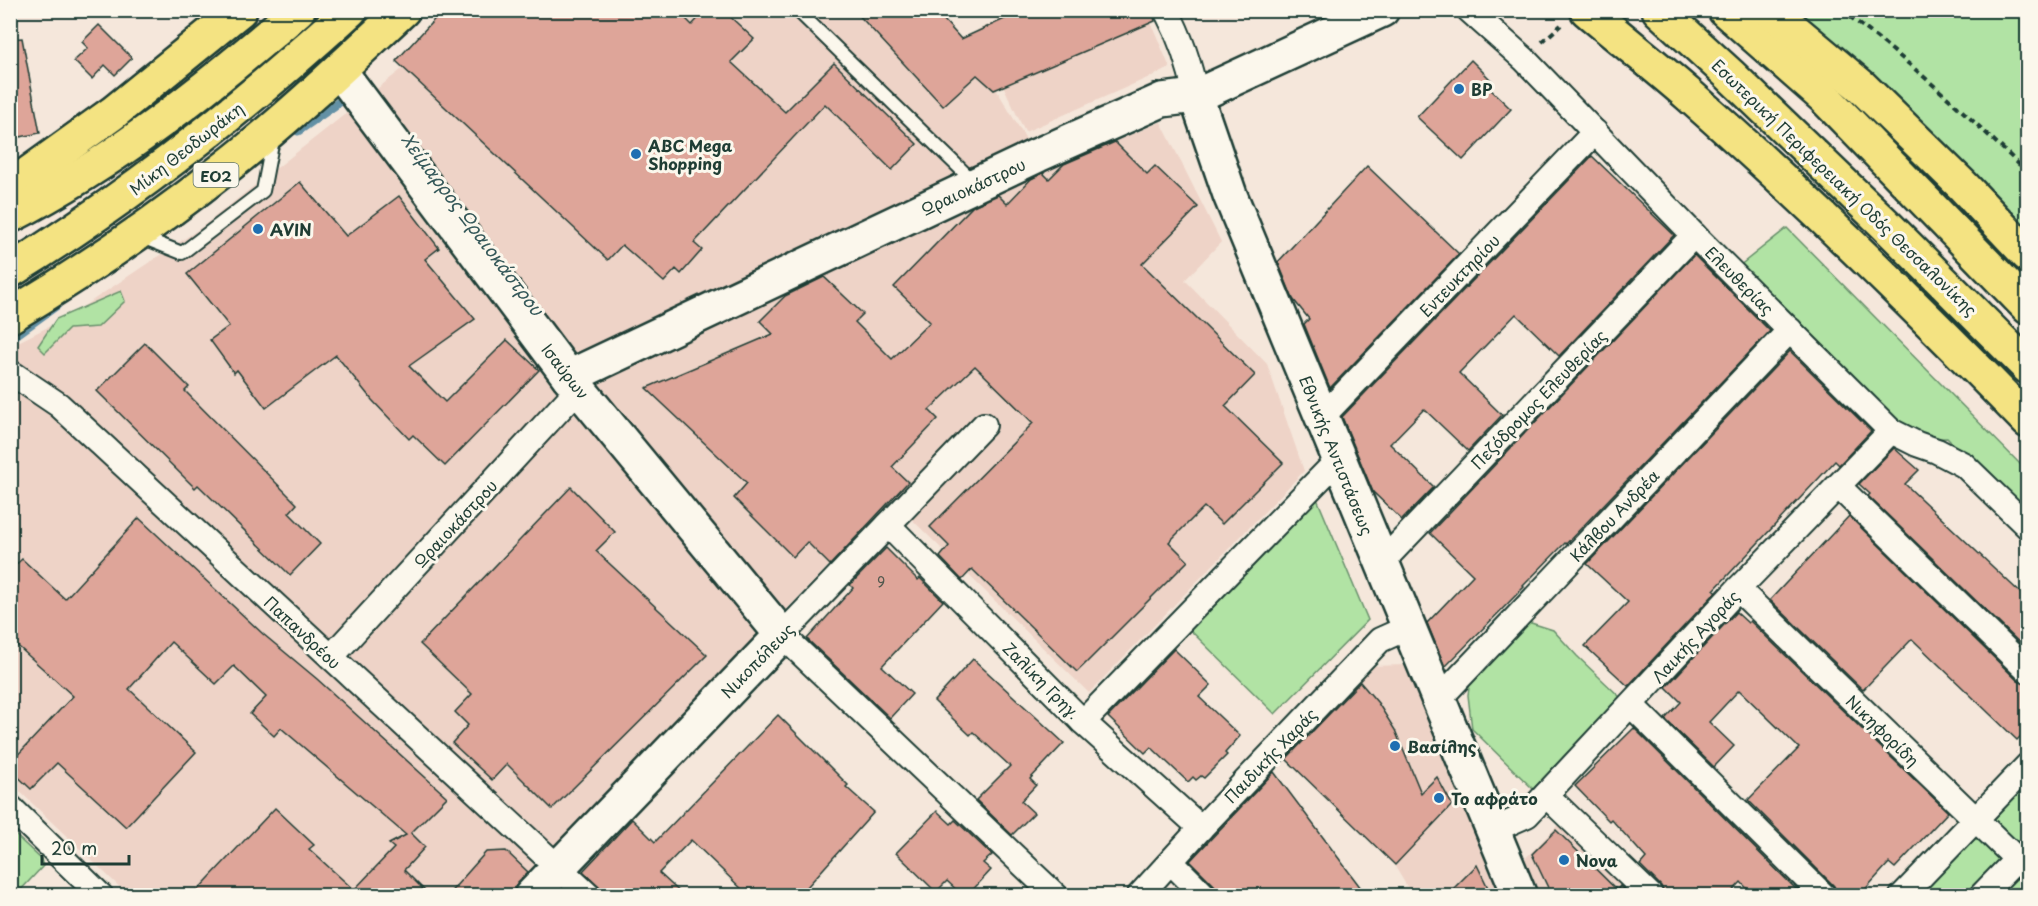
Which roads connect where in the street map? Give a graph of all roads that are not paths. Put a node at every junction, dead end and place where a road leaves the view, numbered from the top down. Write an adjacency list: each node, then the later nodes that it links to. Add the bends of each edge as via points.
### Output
1 (240, 10): 17 (highway, via 113,113)
2 (298, 10): 18 (highway, via 147,131 73,182)
3 (350, 10): 21 (highway, Μίκη Θεοδωράκη / ΕΟ2, via 184,151)
4 (404, 10): 13 (highway, ΕΟ2)
5 (798, 10): 16 (lane)
6 (1166, 10): 14 (street, Εθνικής Αντιστάσεως, via 1191,69)
7 (1382, 10): 14 (street, Ωραιοκάστρου)
8 (1468, 10): 15 (street, Ελευθερίας, via 1524,59)
9 (1659, 10): 25 (highway, Εσωτερική Περιφερειακή Οδός Θεσσαλονίκης, via 1885,224)
10 (1725, 10): 22 (highway, via 1824,97)
11 (1770, 10): 20 (highway, via 1862,87)
12 (1575, 17): 29 (highway, via 1688,94 1878,270)
13 (339, 70): 23 (highway, ΕΟ2, via 225,169 80,273); 27 (street, Ισαύρων)
14 (1196, 96): 16 (street, Ωραιοκάστρου, via 1162,100); 28 (street, Εθνικής Αντιστάσεως, via 1230,195)
15 (1595, 132): 19 (street, Ελευθερίας); 28 (street, Εντευκτηρίου)
16 (977, 184): 27 (street, Ωραιοκάστρου)
17 (10, 187)
18 (10, 216)
19 (1694, 235): 24 (street, Ελευθερίας); 36 (street, Πεζόδρομος Ελευθερίας)
20 (2028, 255)
21 (10, 271)
22 (2025, 304)
23 (10, 316)
24 (1790, 330): 31 (street, Ελευθερίας); 42 (street, Κάλβου Ανδρέα)
25 (2028, 367)
26 (12, 370): 40 (street, Παπανδρέου, via 59,405)
27 (574, 382): 39 (street, Ισαύρων); 40 (street, Ωραιοκάστρου)
28 (1322, 417): 32 (street, Εθνικής Αντιστάσεως)
29 (2028, 422)
30 (984, 425): 34 (street, Νικοπόλεως)
31 (1891, 431): 33 (street, Λαικής Αγοράς); 35 (street, Ελευθερίας, via 1964,465)
32 (1339, 459): 36 (street, Εθνικής Αντιστάσεως); 44 (street)
33 (1838, 486): 37 (street, Λαικής Αγοράς); 41 (street)
34 (888, 525): 39 (street, Νικοπόλεως); 44 (street, Ζαλίκη Γρηγ.)
35 (2028, 527)
36 (1382, 562): 38 (street, Εθνικής Αντιστάσεως)
37 (1738, 589): 43 (street, Λαικής Αγοράς); 48 (street, Νικηφορίδη)
38 (1409, 627): 42 (street, Εθνικής Αντιστάσεως); 49 (street, Παιδικής Χαράς, via 1380,640)
39 (782, 635): 53 (street, Νικοπόλεως); 57 (street)
40 (331, 657): 53 (street, Παπανδρέου)
41 (2028, 671)
42 (1438, 699): 50 (street, Εθνικής Αντιστάσεως)
43 (1631, 705): 46 (street, Λαικής Αγοράς); 62 (street)
44 (1083, 722): 49 (street, Ζαλίκη Γρηγ.)
45 (2028, 765): 48 (street)
46 (1546, 795): 50 (street, Λαικής Αγοράς, via 1523,819); 61 (street)
47 (10, 807): 54 (street)
48 (1975, 820): 52 (street, Νικηφορίδη); 63 (street)
49 (1201, 828): 51 (street, Παιδικής Χαράς)
50 (1493, 830): 60 (street, Εθνικής Αντιστάσεως)
51 (1171, 862): 58 (street, Παιδικής Χαράς); 59 (street)
52 (2022, 865): 64 (street)
53 (560, 867): 55 (street, Νικοπόλεως); 56 (street, Παπανδρέου)
54 (101, 896)
55 (531, 896)
56 (589, 896)
57 (1056, 896)
58 (1139, 896)
59 (1205, 896)
60 (1520, 896)
61 (1651, 896)
62 (1824, 896)
63 (1902, 896)
64 (1981, 896)

